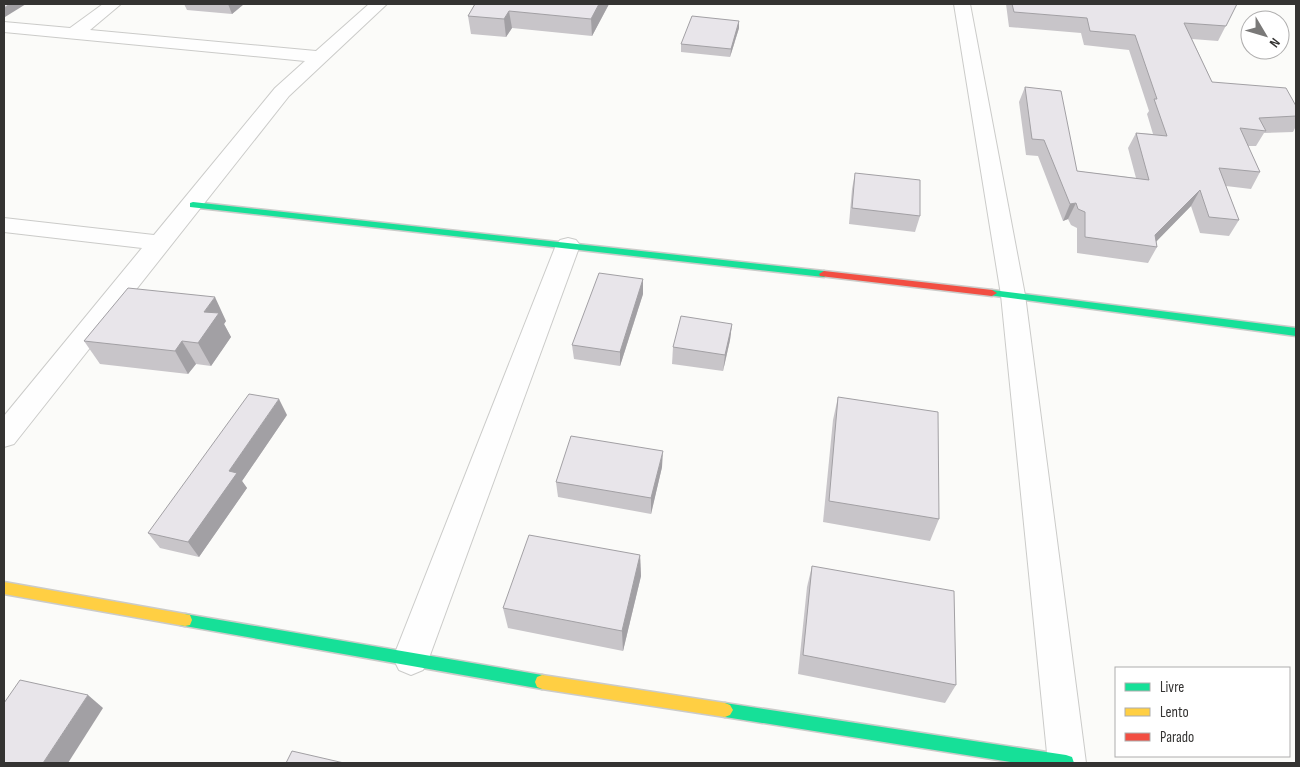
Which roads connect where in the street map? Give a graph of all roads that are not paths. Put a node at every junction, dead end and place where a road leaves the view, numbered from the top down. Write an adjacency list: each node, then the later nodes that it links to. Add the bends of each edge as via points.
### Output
1 (113, 4): 5 (street)
2 (380, 4): 6 (street)
3 (962, 4): 11 (street)
4 (4, 27): 5 (street)
5 (75, 33): 6 (street)
6 (318, 57): 7 (street, via 282,92)
7 (193, 205): 9 (street); 10 (street)
8 (4, 225): 9 (street)
9 (159, 243): 13 (street)
10 (568, 245): 11 (street); 15 (street)
11 (1013, 295): 12 (street); 16 (street)
12 (1296, 332)
13 (4, 436)
14 (4, 588): 15 (street)
15 (411, 658): 16 (street, via 567,686)
16 (1066, 763)

